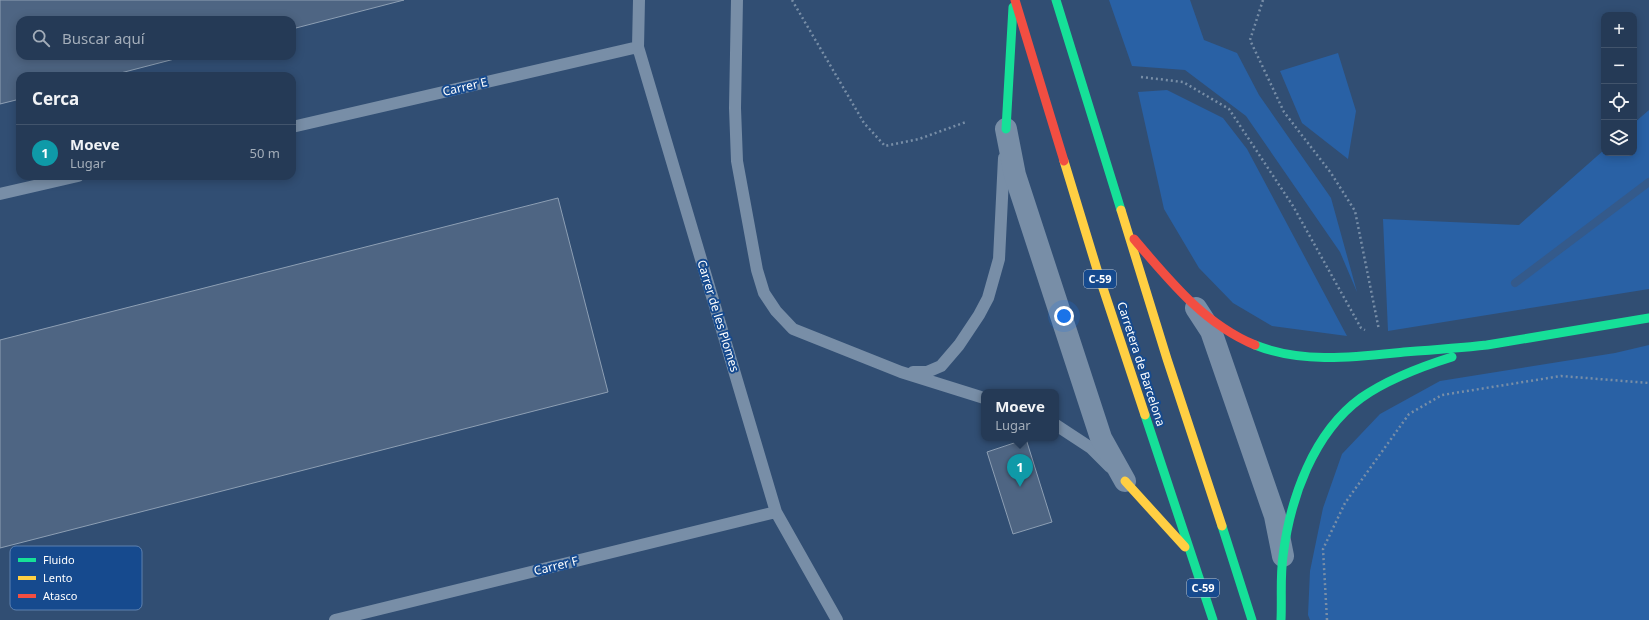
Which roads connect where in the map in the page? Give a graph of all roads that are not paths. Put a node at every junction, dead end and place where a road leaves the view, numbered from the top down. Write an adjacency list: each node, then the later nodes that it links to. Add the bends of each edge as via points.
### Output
1 (639, 0): 5 (lane, Carrer de les Plomes)
2 (737, 0): 14 (lane, via 737,161 757,270 764,293 793,329)
3 (1015, 0): 7 (main road); 19 (main road, Carretera de Barcelona / C-59, via 1099,276)
4 (1056, 0): 10 (main road)
5 (638, 47): 6 (lane, Carrer E); 18 (lane, Carrer de les Plomes)
6 (296, 126)
7 (1006, 129): 14 (lane, via 999,259 988,298 960,345 941,366 927,372); 17 (street, via 1015,175 1101,438)
8 (61, 180): 9 (lane)
9 (0, 194)
10 (1128, 232): 11 (main road); 24 (main road)
11 (1196, 307): 13 (main road, via 1218,325 1247,342 1276,353 1309,358); 20 (street, via 1211,331 1275,516)
12 (1649, 318): 13 (main road)
13 (1487, 345): 20 (main road, via 1396,377 1349,408 1330,429 1300,486)
14 (902, 372): 15 (lane)
15 (981, 397)
16 (1059, 427): 17 (lane, via 1090,448)
17 (1125, 481): 19 (main road)
18 (776, 512): 21 (lane, Carrer F); 22 (lane, Carrer de les Plomes)
19 (1192, 556): 23 (main road, Carretera de Barcelona / C-59)
20 (1283, 557): 25 (main road)
21 (335, 620)
22 (837, 620)
23 (1213, 620)
24 (1252, 620)
25 (1281, 620)

